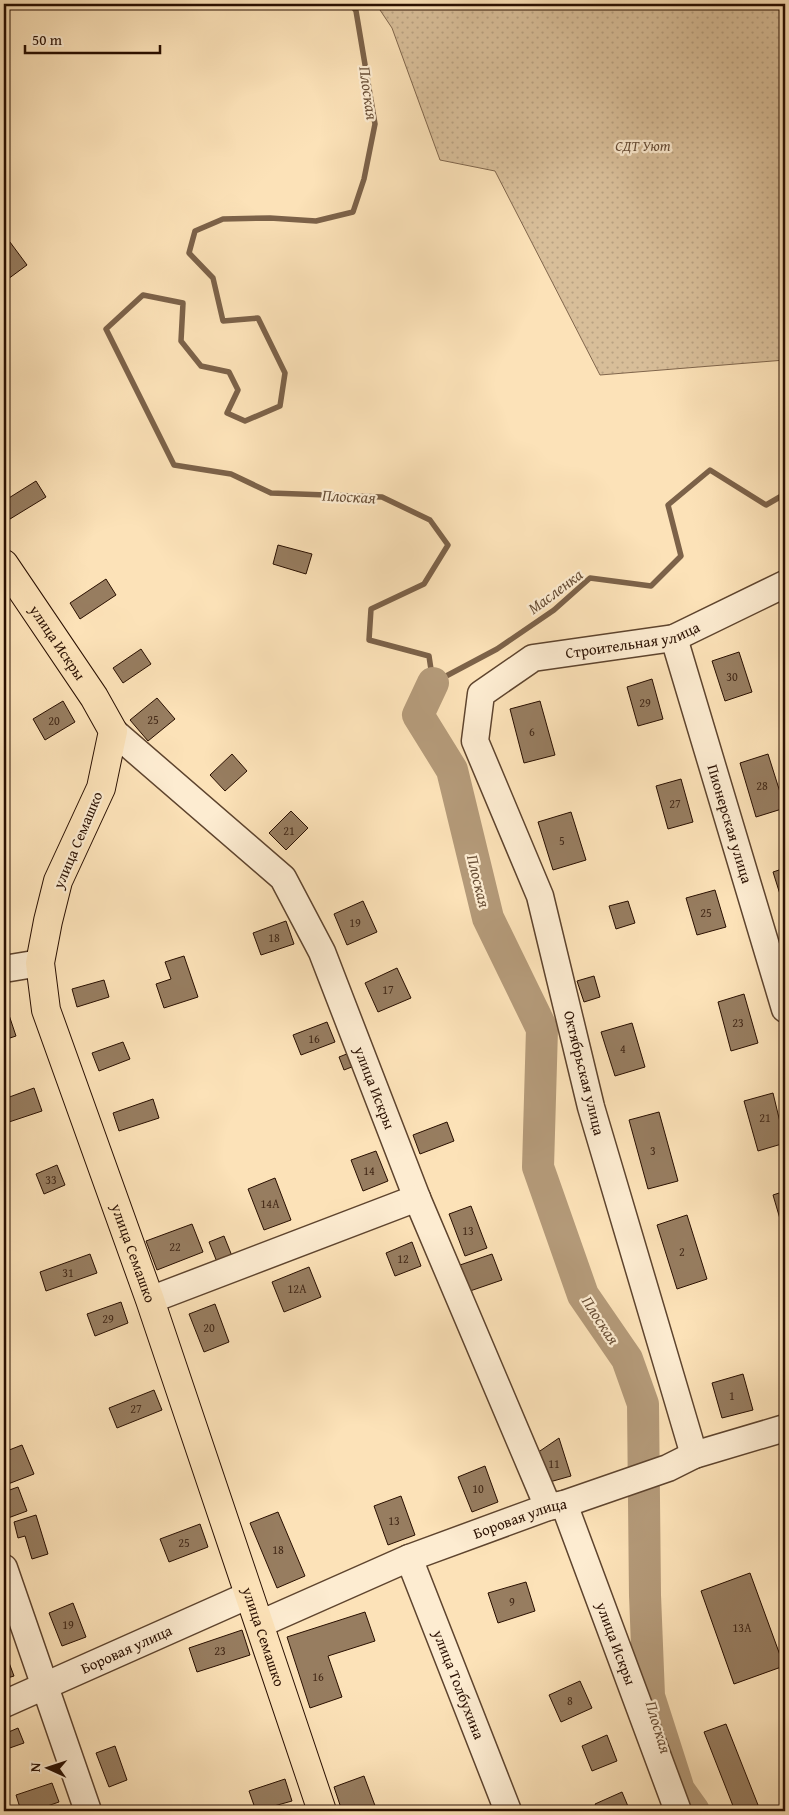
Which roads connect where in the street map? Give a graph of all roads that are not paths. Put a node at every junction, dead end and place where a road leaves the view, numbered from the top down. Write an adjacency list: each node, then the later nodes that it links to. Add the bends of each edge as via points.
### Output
1 (4, 564): 5 (main road, улица Искры, via 94,697)
2 (785, 584): 3 (street, Строительная улица)
3 (674, 638): 4 (street, Строительная улица, via 533,658); 8 (street, Пионерская улица)
4 (481, 694): 12 (street, Октябрьская улица, via 475,742 540,896 591,1107)
5 (113, 731): 6 (main road, улица Семашко, via 101,788 58,881); 9 (street, улица Искры, via 283,878 322,952)
6 (40, 963): 7 (street); 10 (main road, улица Семашко, via 46,1010)
7 (4, 969)
8 (785, 1009)
9 (417, 1198): 10 (street); 13 (street, улица Искры)
10 (150, 1300): 16 (main road, улица Семашко)
11 (785, 1428): 12 (street, Боровая улица)
12 (694, 1455): 13 (street, Боровая улица, via 668,1468)
13 (556, 1505): 14 (street, Боровая улица); 23 (street, улица Искры)
14 (409, 1558): 17 (street, Боровая улица); 22 (street, улица Толбухина)
15 (4, 1568): 18 (street)
16 (249, 1595): 17 (main road, улица Семашко); 18 (street, Боровая улица)
17 (260, 1624): 21 (main road, улица Семашко)
18 (44, 1688): 19 (street, Боровая улица); 20 (street)
19 (4, 1704)
20 (88, 1811)
21 (322, 1811)
22 (508, 1811)
23 (678, 1811)

